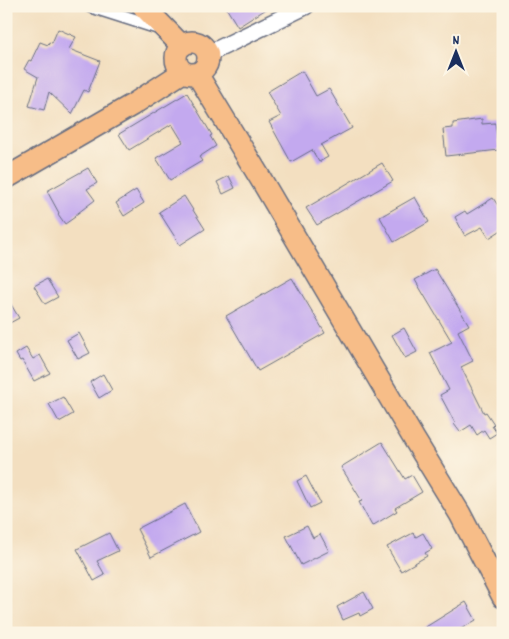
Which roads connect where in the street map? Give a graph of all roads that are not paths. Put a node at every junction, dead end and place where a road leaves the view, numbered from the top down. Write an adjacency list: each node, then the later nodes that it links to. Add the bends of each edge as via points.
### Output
1 (90, 6): 4 (street)
2 (143, 6): 4 (highway)
3 (306, 6): 5 (street)
4 (166, 30): 5 (highway)
5 (192, 63): 6 (highway); 7 (highway, via 132,105); 8 (highway, via 419,436)
6 (6, 165)
7 (6, 178)
8 (501, 583)

